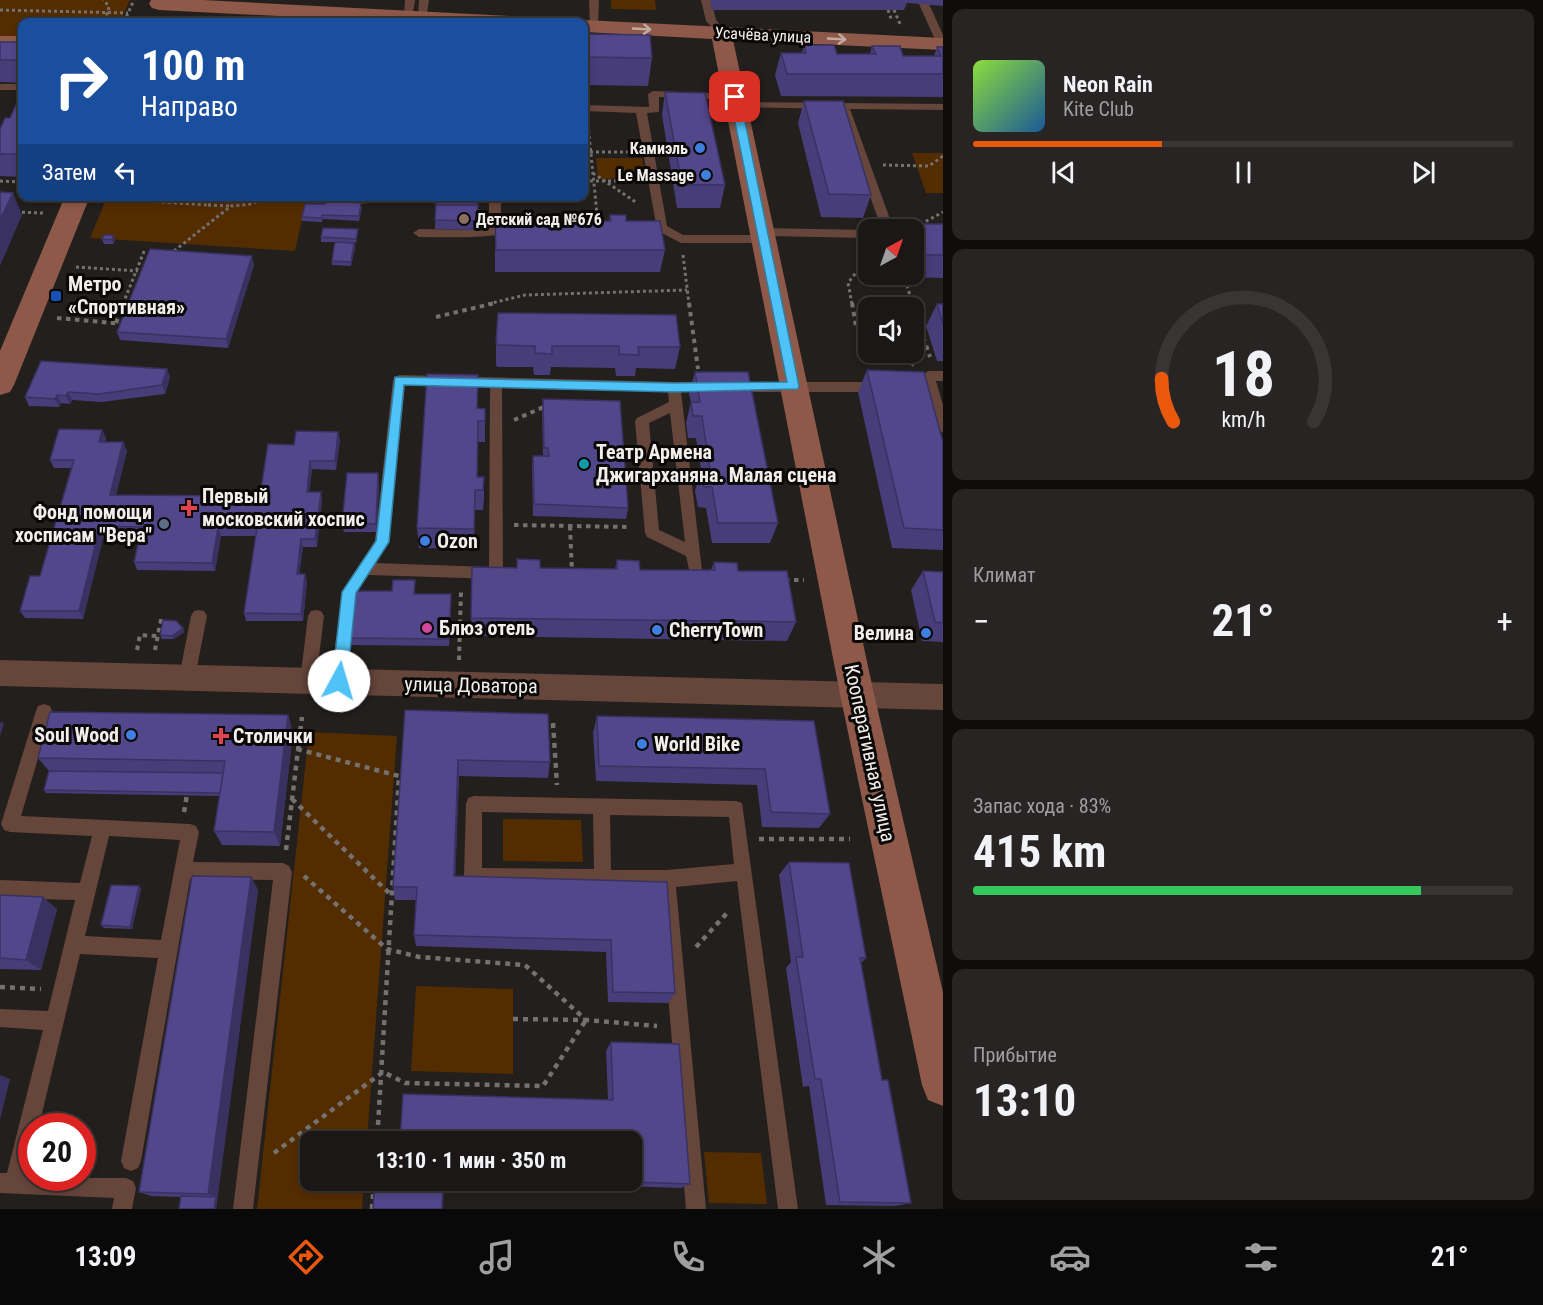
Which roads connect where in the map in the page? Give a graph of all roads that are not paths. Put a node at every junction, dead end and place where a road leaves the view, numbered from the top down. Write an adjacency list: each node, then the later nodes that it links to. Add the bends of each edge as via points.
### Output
1 (594, 0): 7 (lane)
2 (706, 0): 8 (lane, via 711,21)
3 (924, 4): 11 (lane)
4 (157, 9): 5 (street)
5 (416, 9): 6 (street)
6 (438, 18)
7 (589, 26): 8 (street, Усачёва улица, one-way to 8)
8 (721, 32): 11 (street, Усачёва улица, one-way to 11); 14 (street, Кооперативная улица)
9 (0, 42): 10 (street)
10 (18, 42)
11 (942, 44)
12 (0, 87): 13 (lane)
13 (18, 87)
14 (736, 101): 15 (lane); 18 (lane, via 653,94 655,110); 28 (street, Кооперативная улица)
15 (843, 105): 16 (lane); 21 (lane)
16 (943, 107)
17 (588, 108): 18 (lane)
18 (641, 110): 22 (lane)
19 (87, 201): 31 (street)
20 (495, 201): 24 (lane)
21 (884, 219)
22 (661, 223): 23 (lane); 28 (lane, via 681,239)
23 (598, 228)
24 (495, 229): 25 (lane); 26 (lane, via 487,234)
25 (518, 229)
26 (419, 233)
27 (858, 234): 28 (lane)
28 (763, 235): 32 (street, Кооперативная улица)
29 (933, 382): 36 (lane)
30 (496, 383): 33 (lane); 38 (lane, via 399,380 382,542); 38 (lane, via 496,573)
31 (0, 385)
32 (793, 386): 33 (lane); 34 (lane); 46 (street, Кооперативная улица)
33 (674, 387): 35 (lane)
34 (899, 387)
35 (676, 404): 37 (lane); 37 (lane, via 642,421 652,533)
36 (943, 428)
37 (693, 552): 39 (lane)
38 (364, 569): 45 (lane, via 349,592)
39 (695, 570)
40 (199, 616): 43 (lane)
41 (316, 616): 44 (lane)
42 (0, 673): 43 (street, улица Доватора)
43 (187, 677): 44 (street, улица Доватора)
44 (308, 681): 45 (street, улица Доватора)
45 (339, 681): 46 (street, улица Доватора)
46 (857, 694): 47 (street, улица Доватора); 59 (street, Кооперативная улица)
47 (943, 697)
48 (44, 711): 50 (lane, via 10,824)
49 (601, 806): 52 (lane, via 736,809); 53 (lane); 53 (lane, via 474,804 473,876)
50 (102, 828): 51 (lane, via 190,832); 56 (lane)
51 (184, 870): 58 (lane); 66 (lane, via 283,872)
52 (744, 872): 54 (lane); 68 (lane)
53 (603, 878): 54 (lane)
54 (667, 879): 67 (lane)
55 (0, 889): 56 (lane)
56 (86, 892): 57 (lane)
57 (73, 944): 58 (lane); 61 (lane)
58 (168, 950): 63 (lane)
59 (933, 994): 62 (street, Кооперативная улица)
60 (0, 1018): 61 (lane)
61 (54, 1021): 64 (lane)
62 (943, 1085)
63 (130, 1161)
64 (7, 1183): 65 (lane, via 126,1188)
65 (122, 1209)
66 (243, 1209)
67 (696, 1209)
68 (788, 1209)

